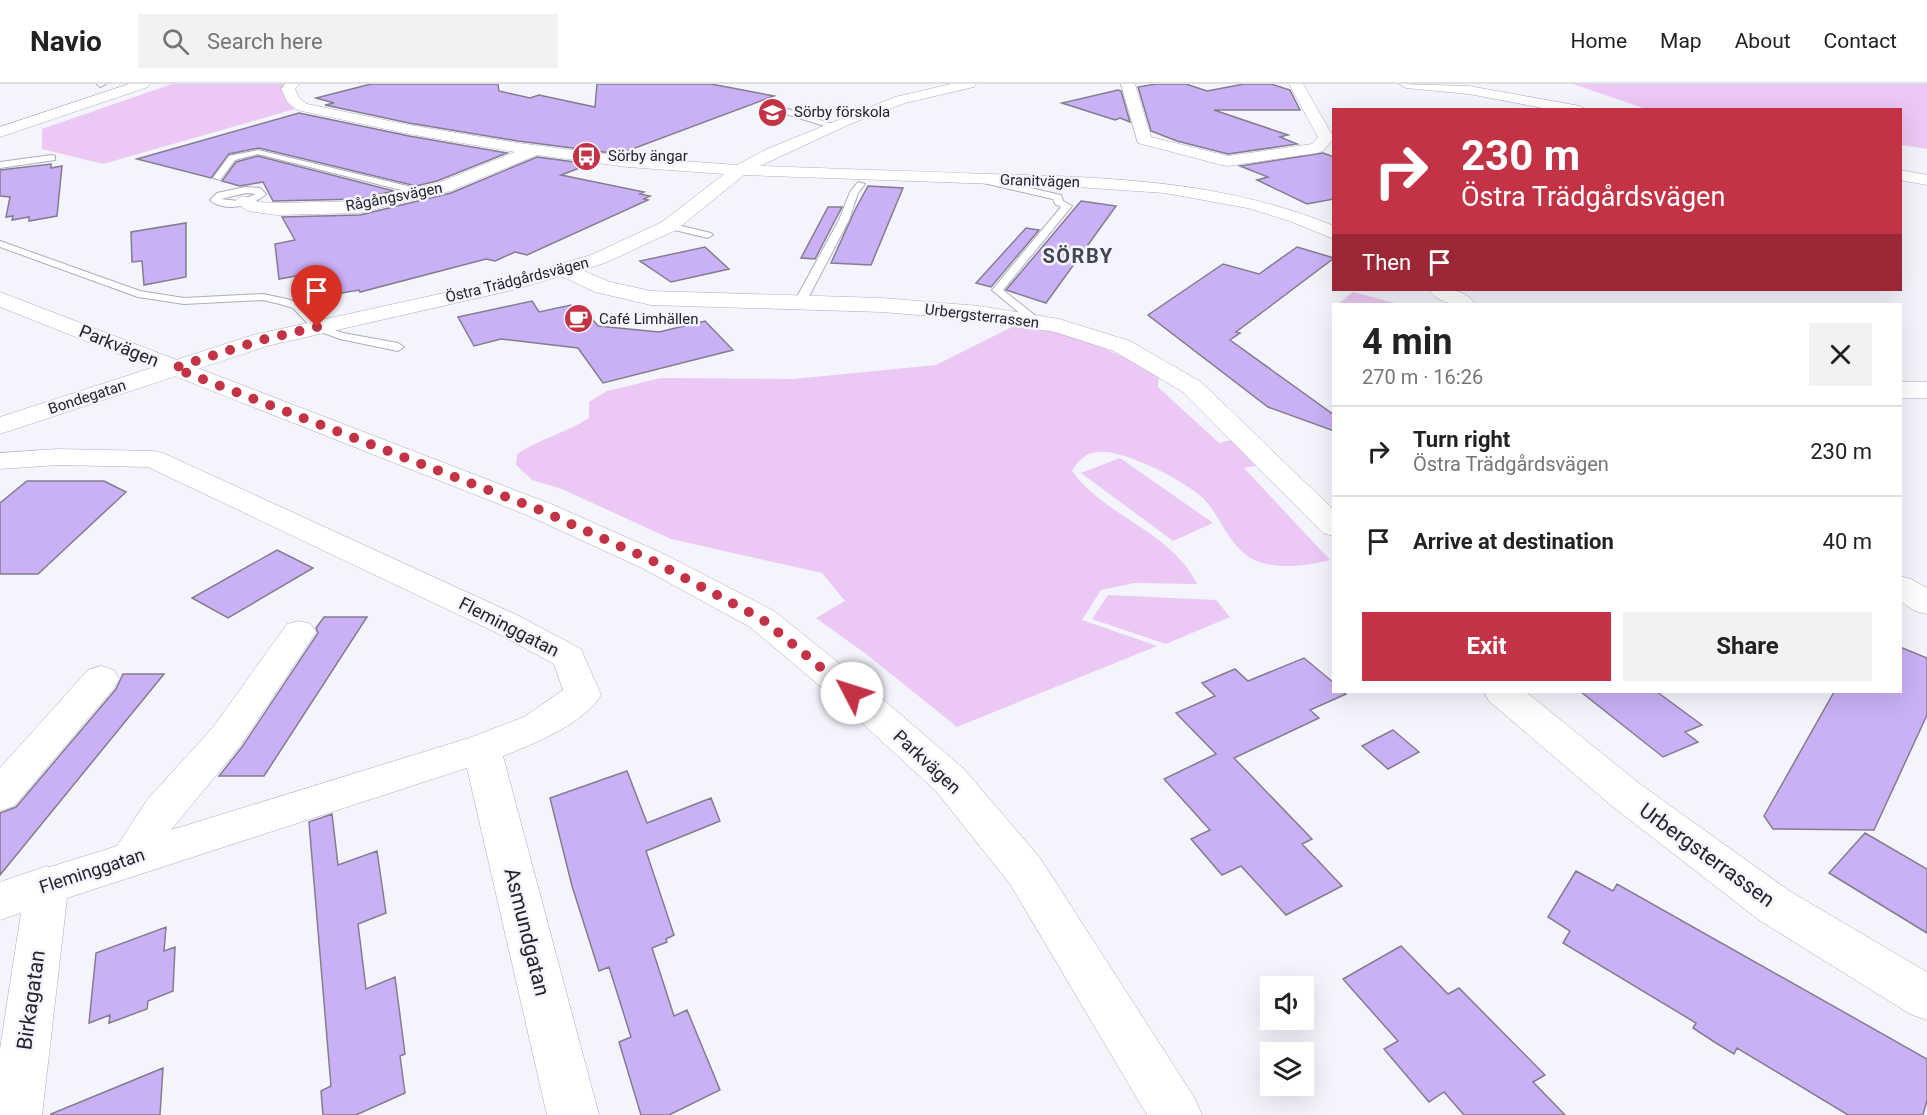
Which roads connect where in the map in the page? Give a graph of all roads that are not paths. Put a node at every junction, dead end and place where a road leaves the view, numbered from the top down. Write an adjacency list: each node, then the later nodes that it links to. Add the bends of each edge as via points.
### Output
1 (143, 84): 11 (street)
2 (292, 84): 12 (street, Rågångsvägen, via 289,96 302,107)
3 (960, 84): 10 (street, Östra Trädgårdsvägen, via 900,100)
4 (1128, 84): 14 (street, via 1144,140)
5 (1296, 84): 14 (street, via 1326,137 1317,148)
6 (1406, 84): 7 (street)
7 (1468, 87): 9 (street)
8 (774, 105): 10 (lane)
9 (1570, 108)
10 (834, 126): 16 (street, Östra Trädgårdsvägen)
11 (0, 132)
12 (538, 149): 16 (street, Rågångsvägen); 22 (street, Rågångsvägen)
13 (52, 158): 15 (lane)
14 (1228, 161): 23 (street, via 1213,190)
15 (0, 165)
16 (740, 170): 19 (street, Granitvägen); 25 (street, Östra Trädgårdsvägen)
17 (1902, 175): 20 (street)
18 (218, 178): 22 (lane, via 231,158 258,152)
19 (972, 178): 23 (street, Granitvägen, via 1112,183); 34 (lane, via 1058,197 1058,202 1066,206 998,290)
20 (1927, 180)
21 (861, 184): 33 (lane)
22 (425, 193): 24 (street, Rågångsvägen, via 359,207 277,209)
23 (1206, 195): 26 (street, Granitvägen, via 1245,201)
24 (244, 202)
25 (669, 226): 27 (lane); 29 (street, Östra Trädgårdsvägen)
26 (1332, 232)
27 (708, 235)
28 (0, 244): 35 (lane, via 138,294 184,301 263,297 283,301 297,306)
29 (564, 270): 33 (street, Urbergsterrassen, via 603,287 651,298); 35 (street, Östra Trädgårdsvägen)
30 (1442, 291): 32 (street)
31 (0, 299): 37 (street, Parkvägen)
32 (1462, 303)
33 (799, 304): 34 (street, Urbergsterrassen, via 882,305)
34 (1038, 322): 42 (street, Urbergsterrassen, via 1122,346 1192,387)
35 (317, 327): 36 (lane, via 340,336); 37 (street, Östra Trädgårdsvägen)
36 (398, 347)
37 (174, 368): 40 (street, Bondegatan); 56 (street, Parkvägen, via 540,510 653,561 762,619 950,780 1025,871)
38 (1902, 390): 39 (street)
39 (1927, 390)
40 (0, 426)
41 (0, 461): 48 (street, Fleminggatan, via 58,457 153,459 507,624 569,657 583,695 537,727)
42 (1332, 524)
43 (1902, 587): 44 (street)
44 (1927, 603)
45 (299, 632): 50 (street, via 227,736 161,811)
46 (101, 679): 49 (street)
47 (1503, 693): 53 (street, Urbergsterrassen, via 1626,795 1775,906)
48 (482, 748): 50 (street, Fleminggatan); 55 (street, Asmundgatan)
49 (0, 795)
50 (132, 858): 51 (street, Fleminggatan)
51 (47, 884): 52 (street, Fleminggatan); 54 (street, Birkagatan)
52 (0, 901)
53 (1927, 998)
54 (16, 1115)
55 (573, 1115)
56 (1176, 1115)

